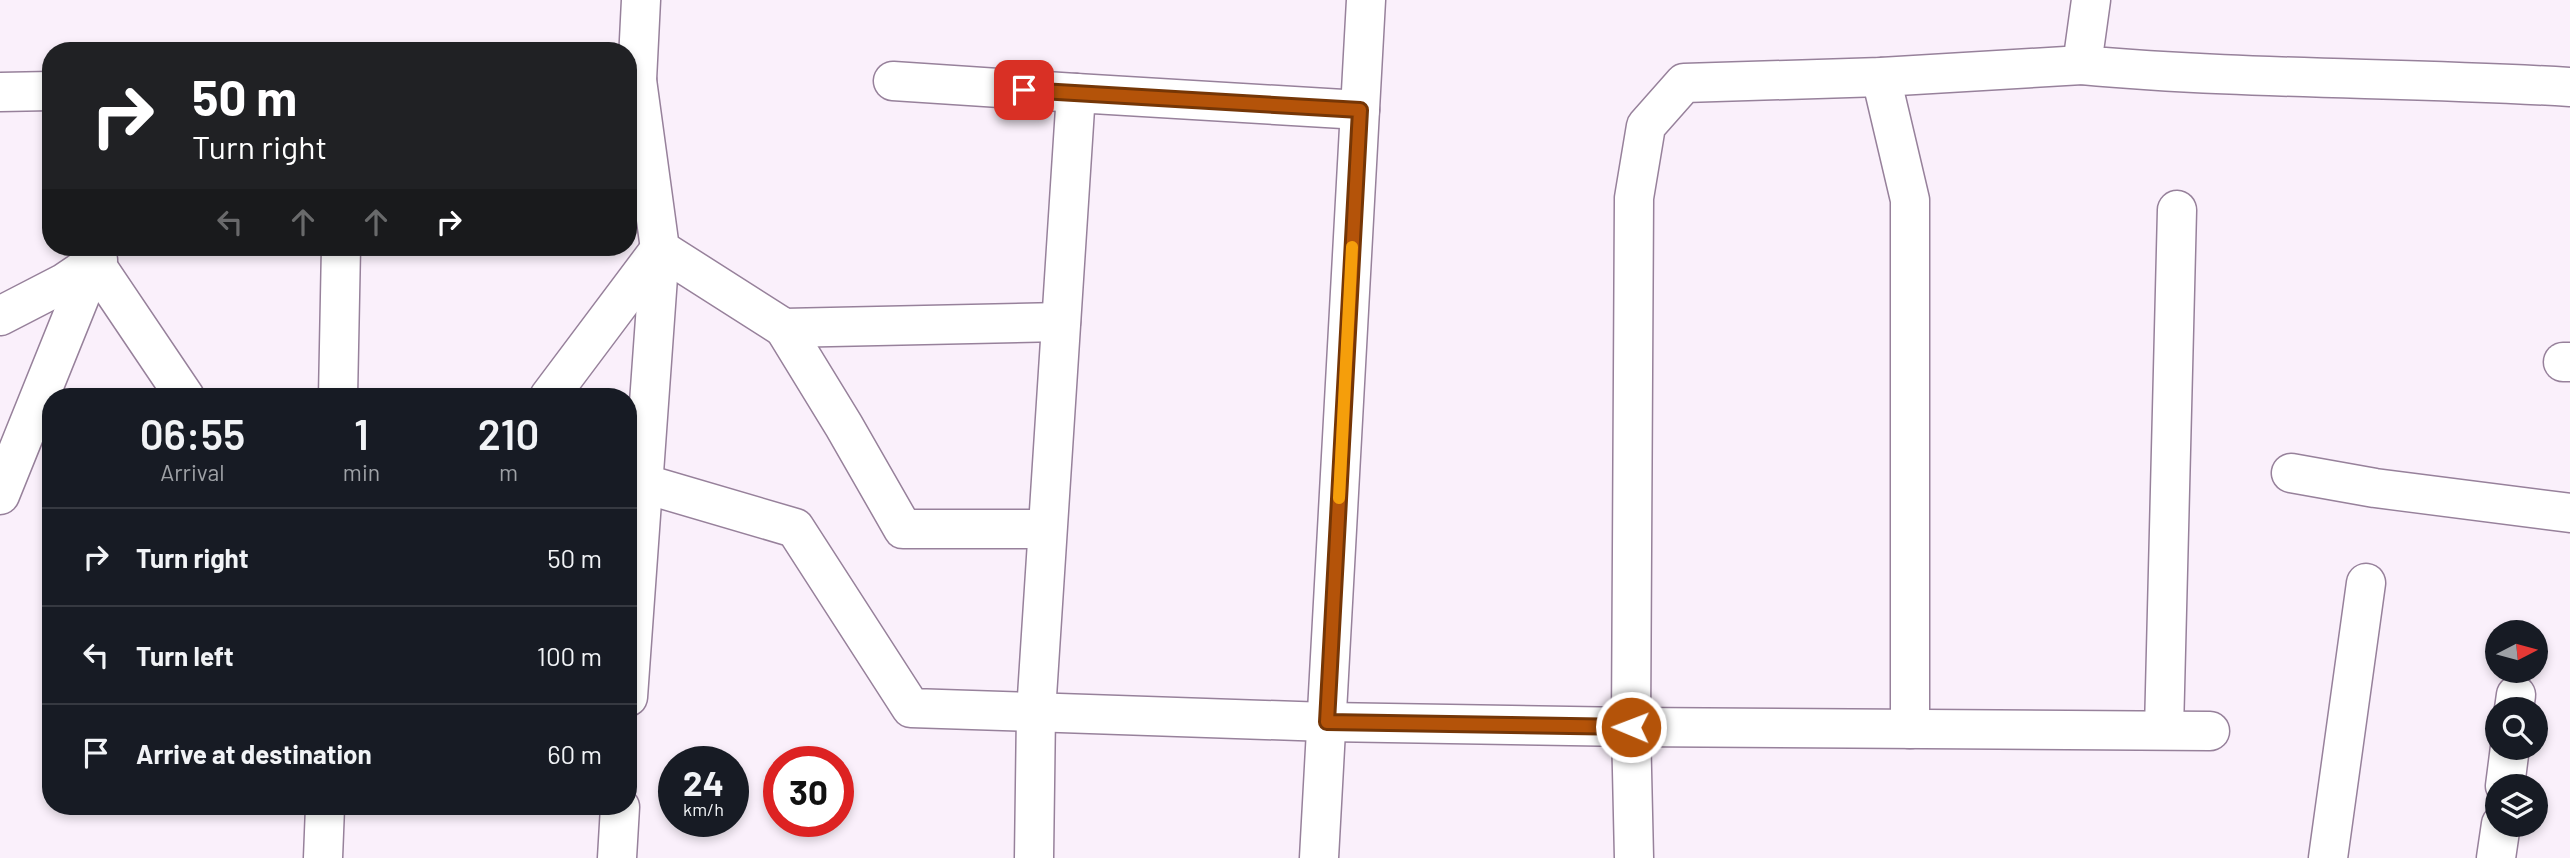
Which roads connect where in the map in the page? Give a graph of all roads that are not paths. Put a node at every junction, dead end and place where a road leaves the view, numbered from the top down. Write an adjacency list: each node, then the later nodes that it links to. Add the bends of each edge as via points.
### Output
1 (641, 0): 4 (street)
2 (1366, 0): 13 (street)
3 (2091, 0): 5 (street)
4 (636, 42)
5 (2082, 65): 6 (street); 8 (street)
6 (1881, 77): 38 (street, via 1684,83 1646,126 1634,198); 39 (street, via 1910,200)
7 (893, 80): 11 (street)
8 (2570, 87)
9 (42, 91): 10 (street)
10 (0, 92)
11 (1076, 93): 13 (street); 21 (street)
12 (637, 110): 15 (street)
13 (1360, 110): 37 (street)
14 (2176, 210): 40 (street)
15 (660, 249): 22 (street); 26 (street); 29 (street)
16 (96, 256): 20 (street, via 64,284)
17 (99, 256): 23 (street)
18 (103, 256): 24 (street)
19 (341, 256): 25 (street)
20 (0, 316)
21 (1061, 322): 22 (street); 34 (street)
22 (784, 328): 34 (street, via 903,529)
23 (45, 388)
24 (180, 388)
25 (338, 388)
26 (556, 388)
27 (42, 394): 28 (street)
28 (25, 435): 32 (street)
29 (637, 471)
30 (2291, 473): 33 (street)
31 (637, 481): 36 (street, via 795,528 911,708)
32 (0, 495)
33 (2570, 513)
34 (1047, 529): 36 (street)
35 (2366, 583): 50 (street)
36 (1036, 712): 37 (street); 47 (street)
37 (1327, 722): 38 (street); 48 (street)
38 (1631, 727): 39 (street); 49 (street)
39 (1910, 729): 40 (street)
40 (2164, 730): 41 (street)
41 (2210, 730)
42 (325, 815): 45 (street)
43 (620, 815): 46 (street)
44 (2499, 837): 51 (street)
45 (323, 858)
46 (617, 858)
47 (1034, 858)
48 (1319, 858)
49 (1634, 858)
50 (2328, 858)
51 (2497, 858)

